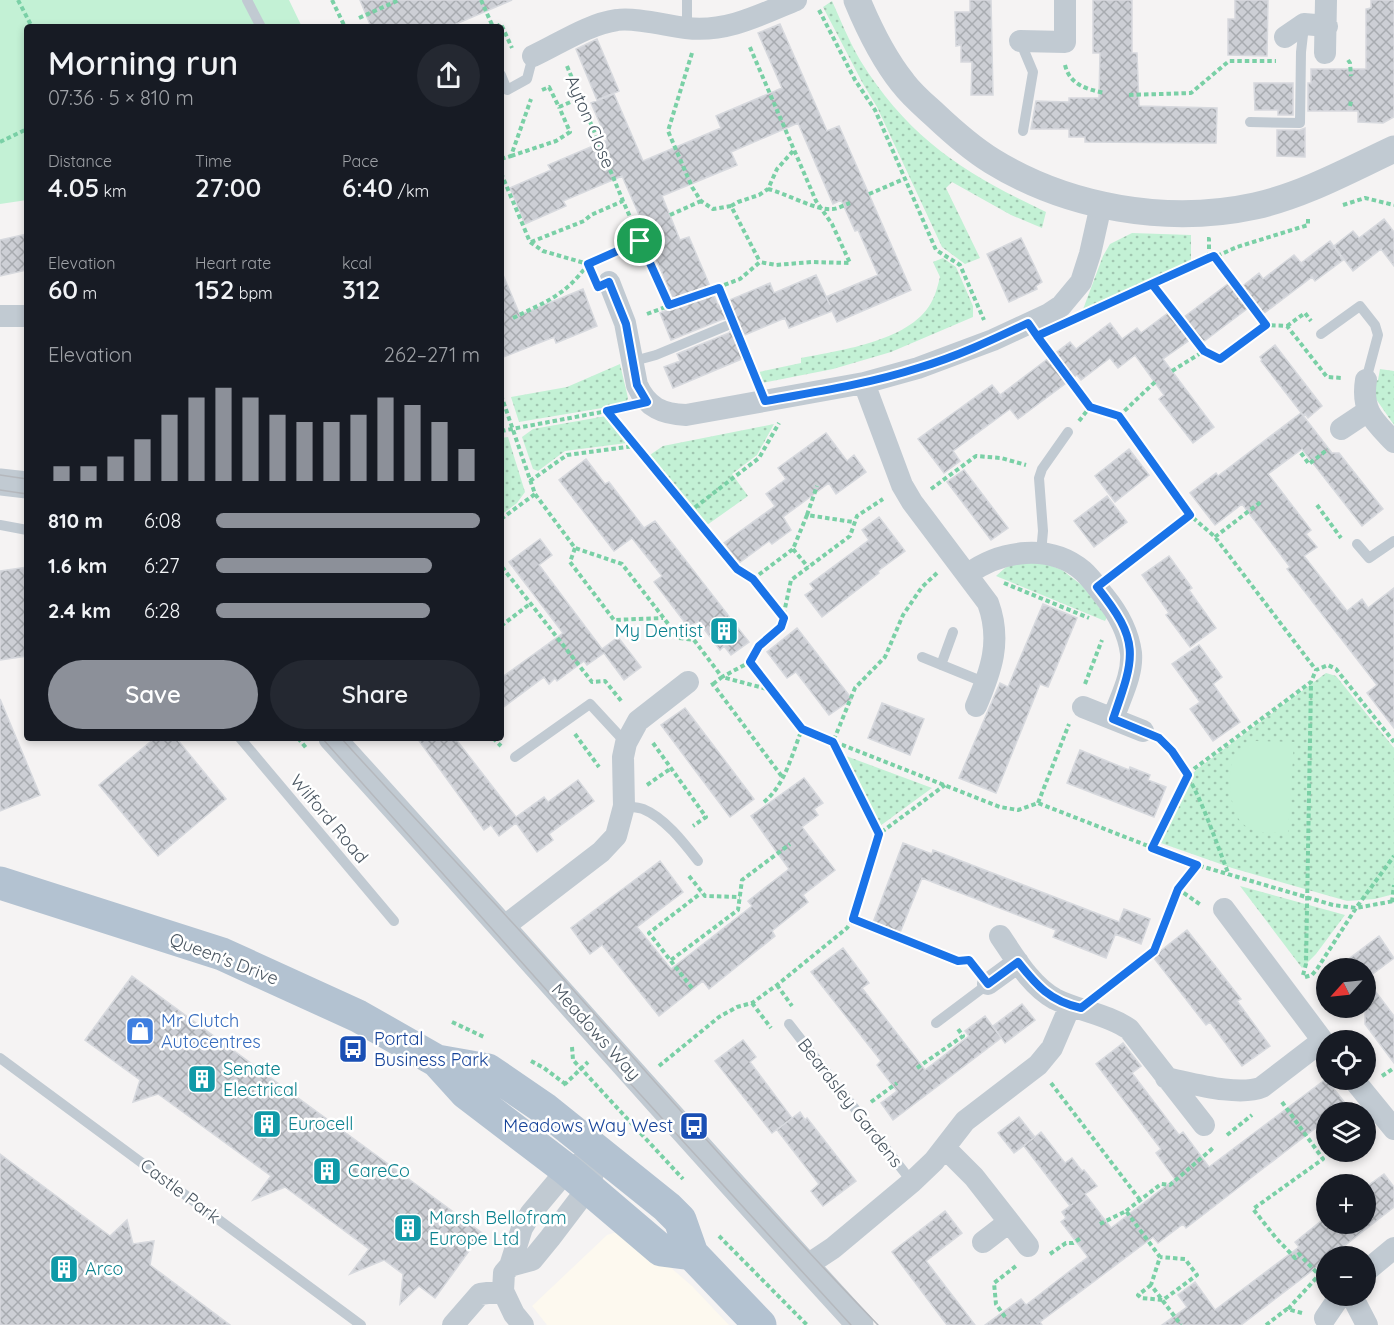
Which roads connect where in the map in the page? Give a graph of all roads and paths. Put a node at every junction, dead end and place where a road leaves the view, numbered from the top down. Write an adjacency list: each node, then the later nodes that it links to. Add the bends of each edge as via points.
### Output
1 (18, 0): 13 (path)
2 (247, 0): 14 (lane)
3 (332, 0): 15 (path)
4 (399, 0): 12 (path)
5 (481, 0): 16 (path)
6 (687, 0): 20 (lane)
7 (796, 0): 17 (street)
8 (814, 0): 43 (path, via 875,110)
9 (856, 0): 50 (street, via 903,84 955,134 992,161 1043,187)
10 (1065, 0): 23 (street)
11 (1326, 0): 19 (street)
12 (359, 18)
13 (30, 24)
14 (259, 24)
15 (344, 24)
16 (492, 24)
17 (740, 24): 20 (street); 40 (path)
18 (1304, 24): 19 (street); 21 (street); 35 (lane, via 1300,123)
19 (1327, 26): 25 (street)
20 (693, 29): 24 (street, via 618,19); 48 (path, via 668,131)
21 (1285, 37)
22 (1020, 41): 23 (street); 37 (lane, via 1033,72)
23 (1065, 42): 30 (path, via 1065,67 1074,82)
24 (558, 43): 26 (street); 33 (path, Ayton Close)
25 (1325, 53)
26 (533, 56): 28 (lane)
27 (1229, 61): 32 (path, via 1191,93)
28 (527, 79): 29 (lane, via 507,90); 31 (path)
29 (504, 82)
30 (1105, 93)
31 (532, 94): 34 (path, via 549,87); 41 (path)
32 (1129, 95)
33 (580, 98): 34 (path); 47 (path, Ayton Close)
34 (559, 107): 41 (path, via 570,132 556,141)
35 (1250, 122)
36 (24, 130): 38 (path)
37 (1023, 131)
38 (0, 142)
39 (1394, 149): 50 (street, via 1327,181 1255,206 1178,213)
40 (794, 150): 45 (path, via 777,169); 54 (path)
41 (511, 156): 42 (path)
42 (504, 158)
43 (904, 179): 46 (path); 74 (path, via 936,250 960,265)
44 (504, 180): 59 (path)
45 (768, 189): 52 (path); 54 (path)
46 (869, 194)
47 (623, 201): 58 (path, Ayton Close); 59 (path)
48 (701, 201): 52 (path, via 713,209); 56 (path)
49 (850, 203): 54 (path)
50 (1101, 205): 70 (street, via 1080,282 1060,306)
51 (1394, 205): 53 (path, via 1365,198)
52 (731, 206): 61 (path)
53 (1338, 207)
54 (822, 209): 61 (path, via 850,263 776,266)
55 (1319, 214): 60 (path, via 1308,219 1308,225)
56 (670, 215)
57 (1204, 239): 60 (path, via 1209,239)
58 (640, 241): 62 (path); 65 (path, Ayton Close, via 669,305)
59 (530, 242): 62 (path, via 543,251)
60 (1212, 257): 64 (path); 72 (path)
61 (760, 262): 65 (path, via 740,279)
62 (588, 264): 63 (path, via 598,287); 69 (path, via 561,293)
63 (609, 282): 76 (street, via 626,324)
64 (1152, 284): 68 (path); 75 (path)
65 (719, 288): 71 (path)
66 (0, 316): 67 (street)
67 (24, 316)
68 (1082, 316)
69 (513, 318)
70 (1028, 323): 74 (street); 87 (path, via 1090,407)
71 (731, 325): 76 (lane); 82 (path)
72 (1266, 325): 75 (path, via 1220,359); 78 (path, via 1287,326 1327,377)
73 (1321, 334): 78 (lane, via 1360,306 1378,335)
74 (993, 340): 80 (street)
75 (1204, 351): 77 (path)
76 (634, 361): 83 (street, via 637,385)
77 (1172, 371)
78 (1366, 380): 86 (street)
79 (1155, 382): 87 (path)
80 (864, 383): 81 (street); 101 (street)
81 (788, 397): 82 (street); 104 (path, via 778,427 759,458)
82 (765, 401): 83 (street, via 686,415 657,411)
83 (647, 402): 85 (path)
84 (504, 403): 88 (path)
85 (607, 411): 88 (path); 93 (path)
86 (1368, 411): 89 (street); 92 (street)
87 (1119, 416): 106 (path)
88 (514, 429): 90 (path); 96 (path)
89 (1341, 429): 94 (path, via 1341,439 1309,464)
90 (504, 431)
91 (1068, 432): 95 (lane)
92 (1394, 442)
93 (634, 446): 96 (path, via 567,455); 104 (path)
94 (1301, 453)
95 (1041, 470): 101 (path, via 1001,458 976,456); 116 (lane)
96 (530, 481): 100 (path)
97 (0, 482): 98 (street)
98 (24, 485)
99 (817, 486): 105 (path)
100 (535, 494): 107 (path); 114 (path)
101 (907, 494): 108 (path, via 857,516); 118 (street)
102 (1262, 501): 111 (path)
103 (1317, 505): 113 (path, via 1346,544)
104 (689, 512): 120 (path, via 737,569)
105 (807, 515): 108 (path); 115 (path)
106 (1190, 515): 111 (path); 121 (path)
107 (504, 517)
108 (853, 522): 117 (path, via 850,536)
109 (0, 525): 110 (lane)
110 (24, 529)
111 (1215, 537): 131 (path)
112 (1394, 541): 113 (lane, via 1369,558)
113 (1357, 544)
114 (575, 548): 123 (path, via 622,564); 123 (path, via 570,562 614,620)
115 (793, 549): 117 (path); 120 (path)
116 (1041, 553): 118 (street, via 1005,555); 121 (street, via 1083,571)
117 (808, 567): 124 (path, via 791,580)
118 (965, 567): 125 (path); 136 (street, via 994,620 994,649); 147 (path, via 922,587 903,615 885,657 855,688)
119 (504, 569): 122 (path)
120 (753, 579): 124 (path)
121 (1097, 587): 141 (street, via 1128,634 1131,656)
122 (531, 603): 126 (path); 133 (path, via 592,682)
123 (664, 618): 132 (path, via 680,638 694,640)
124 (784, 618): 129 (path, via 781,627 759,646)
125 (1098, 621)
126 (504, 624)
127 (953, 632): 130 (lane)
128 (922, 657): 130 (lane)
129 (750, 662): 132 (path); 138 (path)
130 (941, 665): 136 (lane)
131 (1316, 670): 135 (path); 148 (path, via 1328,665 1336,669)
132 (722, 677): 137 (path); 138 (path)
133 (605, 681)
134 (688, 682): 137 (path, via 693,678 703,692); 142 (street)
135 (1311, 682): 151 (path); 168 (path)
136 (986, 683): 139 (street)
137 (712, 684): 152 (path)
138 (773, 690): 143 (path)
139 (976, 706)
140 (1083, 707): 141 (street)
141 (1113, 719): 144 (street)
142 (638, 722): 149 (street); 157 (path, via 706,817)
143 (802, 729): 147 (path); 152 (path)
144 (1143, 731): 151 (path, via 1159,738)
145 (243, 741): 173 (lane, Wilford Road)
146 (335, 741): 174 (street, Meadows Way)
147 (833, 742): 153 (path); 156 (path)
148 (1394, 742)
149 (626, 743): 150 (lane, via 590,704); 155 (street, via 622,757)
150 (515, 757)
151 (1188, 775): 159 (path); 163 (path)
152 (783, 778): 154 (path)
153 (945, 785): 156 (path); 159 (path, via 1000,807 1018,810 1038,803)
154 (764, 802)
155 (624, 806): 157 (lane, via 648,811); 174 (street, via 616,836 601,852)
156 (879, 834): 172 (path)
157 (679, 837): 161 (lane)
158 (790, 844): 167 (path, via 742,880)
159 (1152, 848): 162 (path)
160 (1394, 856): 170 (path)
161 (698, 861)
162 (1197, 865): 163 (path); 166 (path)
163 (1229, 875): 168 (path)
164 (0, 883): 187 (main road, Queen's Drive, via 222,954 358,1016)
165 (1394, 885): 169 (path)
166 (1178, 889): 171 (path, via 1209,910); 180 (path, via 1154,951)
167 (740, 897): 176 (path, via 738,910); 176 (path, via 705,896 700,892 649,933)
168 (1307, 898): 170 (path); 170 (path, via 1306,964 1301,978 1317,969)
169 (1393, 901): 170 (path)
170 (1356, 908)
171 (1224, 909): 184 (street)
172 (853, 919): 178 (path, via 958,961 969,960); 189 (path, via 777,985 753,1003 719,1017)
173 (394, 921)
174 (502, 928): 216 (street, Meadows Way)
175 (1000, 936): 177 (street)
176 (671, 960): 179 (path)
177 (1018, 962): 178 (street); 180 (street, via 1035,985)
178 (988, 984): 181 (lane)
179 (692, 988)
180 (1076, 1007): 188 (street, Beardsley Gardens); 192 (street, via 1129,1029)
181 (947, 1014): 182 (lane); 190 (path, via 963,1036)
182 (936, 1023)
183 (789, 1024): 197 (lane, Beardsley Gardens)
184 (1316, 1032)
185 (1316, 1049): 192 (street, via 1254,1090)
186 (0, 1058): 228 (lane, Castle Park)
187 (437, 1061): 202 (main road, Queen's Drive, via 488,1070); 203 (main road, Queen's Drive, via 466,1093)
188 (1038, 1065): 201 (street, Beardsley Gardens, via 965,1121); 205 (path)
189 (655, 1068)
190 (917, 1068)
191 (1394, 1068): 193 (path)
192 (1166, 1078): 199 (street)
193 (1379, 1079)
194 (897, 1083): 197 (path)
195 (1362, 1090): 200 (street)
196 (1278, 1097): 217 (path, via 1323,1159 1253,1209 1296,1258 1299,1254)
197 (857, 1112): 204 (lane, Beardsley Gardens)
198 (1246, 1119): 205 (path, via 1170,1185 1161,1184)
199 (1204, 1125)
200 (1394, 1130)
201 (945, 1148): 204 (street, Beardsley Gardens); 207 (street)
202 (600, 1153): 203 (street); 210 (main road, Queen's Drive, via 667,1207)
203 (578, 1179): 210 (main road, Queen's Drive, via 661,1250); 215 (street, via 531,1213); 215 (street, via 532,1260)
204 (912, 1182): 216 (street, Beardsley Gardens)
205 (1140, 1200): 206 (path)
206 (1126, 1211): 208 (path); 213 (path)
207 (1008, 1222): 209 (street); 212 (street)
208 (1100, 1224)
209 (983, 1242)
210 (704, 1243): 231 (main road, Queen's Drive); 232 (path)
211 (1394, 1248): 214 (street)
212 (1023, 1256): 225 (path, via 994,1284 996,1304)
213 (1160, 1257): 219 (path); 221 (path, via 1185,1258 1197,1275)
214 (1376, 1263)
215 (510, 1266): 220 (street, via 504,1273)
216 (806, 1266): 233 (street, Meadows Way)
217 (1316, 1272)
218 (1316, 1278): 224 (path)
219 (1150, 1285): 221 (path); 221 (path, via 1138,1295 1140,1298)
220 (503, 1291): 229 (street, via 480,1294); 230 (street)
221 (1162, 1300): 234 (path)
222 (1333, 1306): 226 (street)
223 (1357, 1306): 237 (street)
224 (1287, 1310): 226 (path); 227 (path)
225 (1005, 1317)
226 (1325, 1318)
227 (1273, 1320): 235 (path); 236 (path)
228 (361, 1325)
229 (453, 1325)
230 (523, 1325)
231 (760, 1325)
232 (807, 1325)
233 (860, 1325)
234 (1181, 1325)
235 (1266, 1325)
236 (1277, 1325)
237 (1367, 1325)

